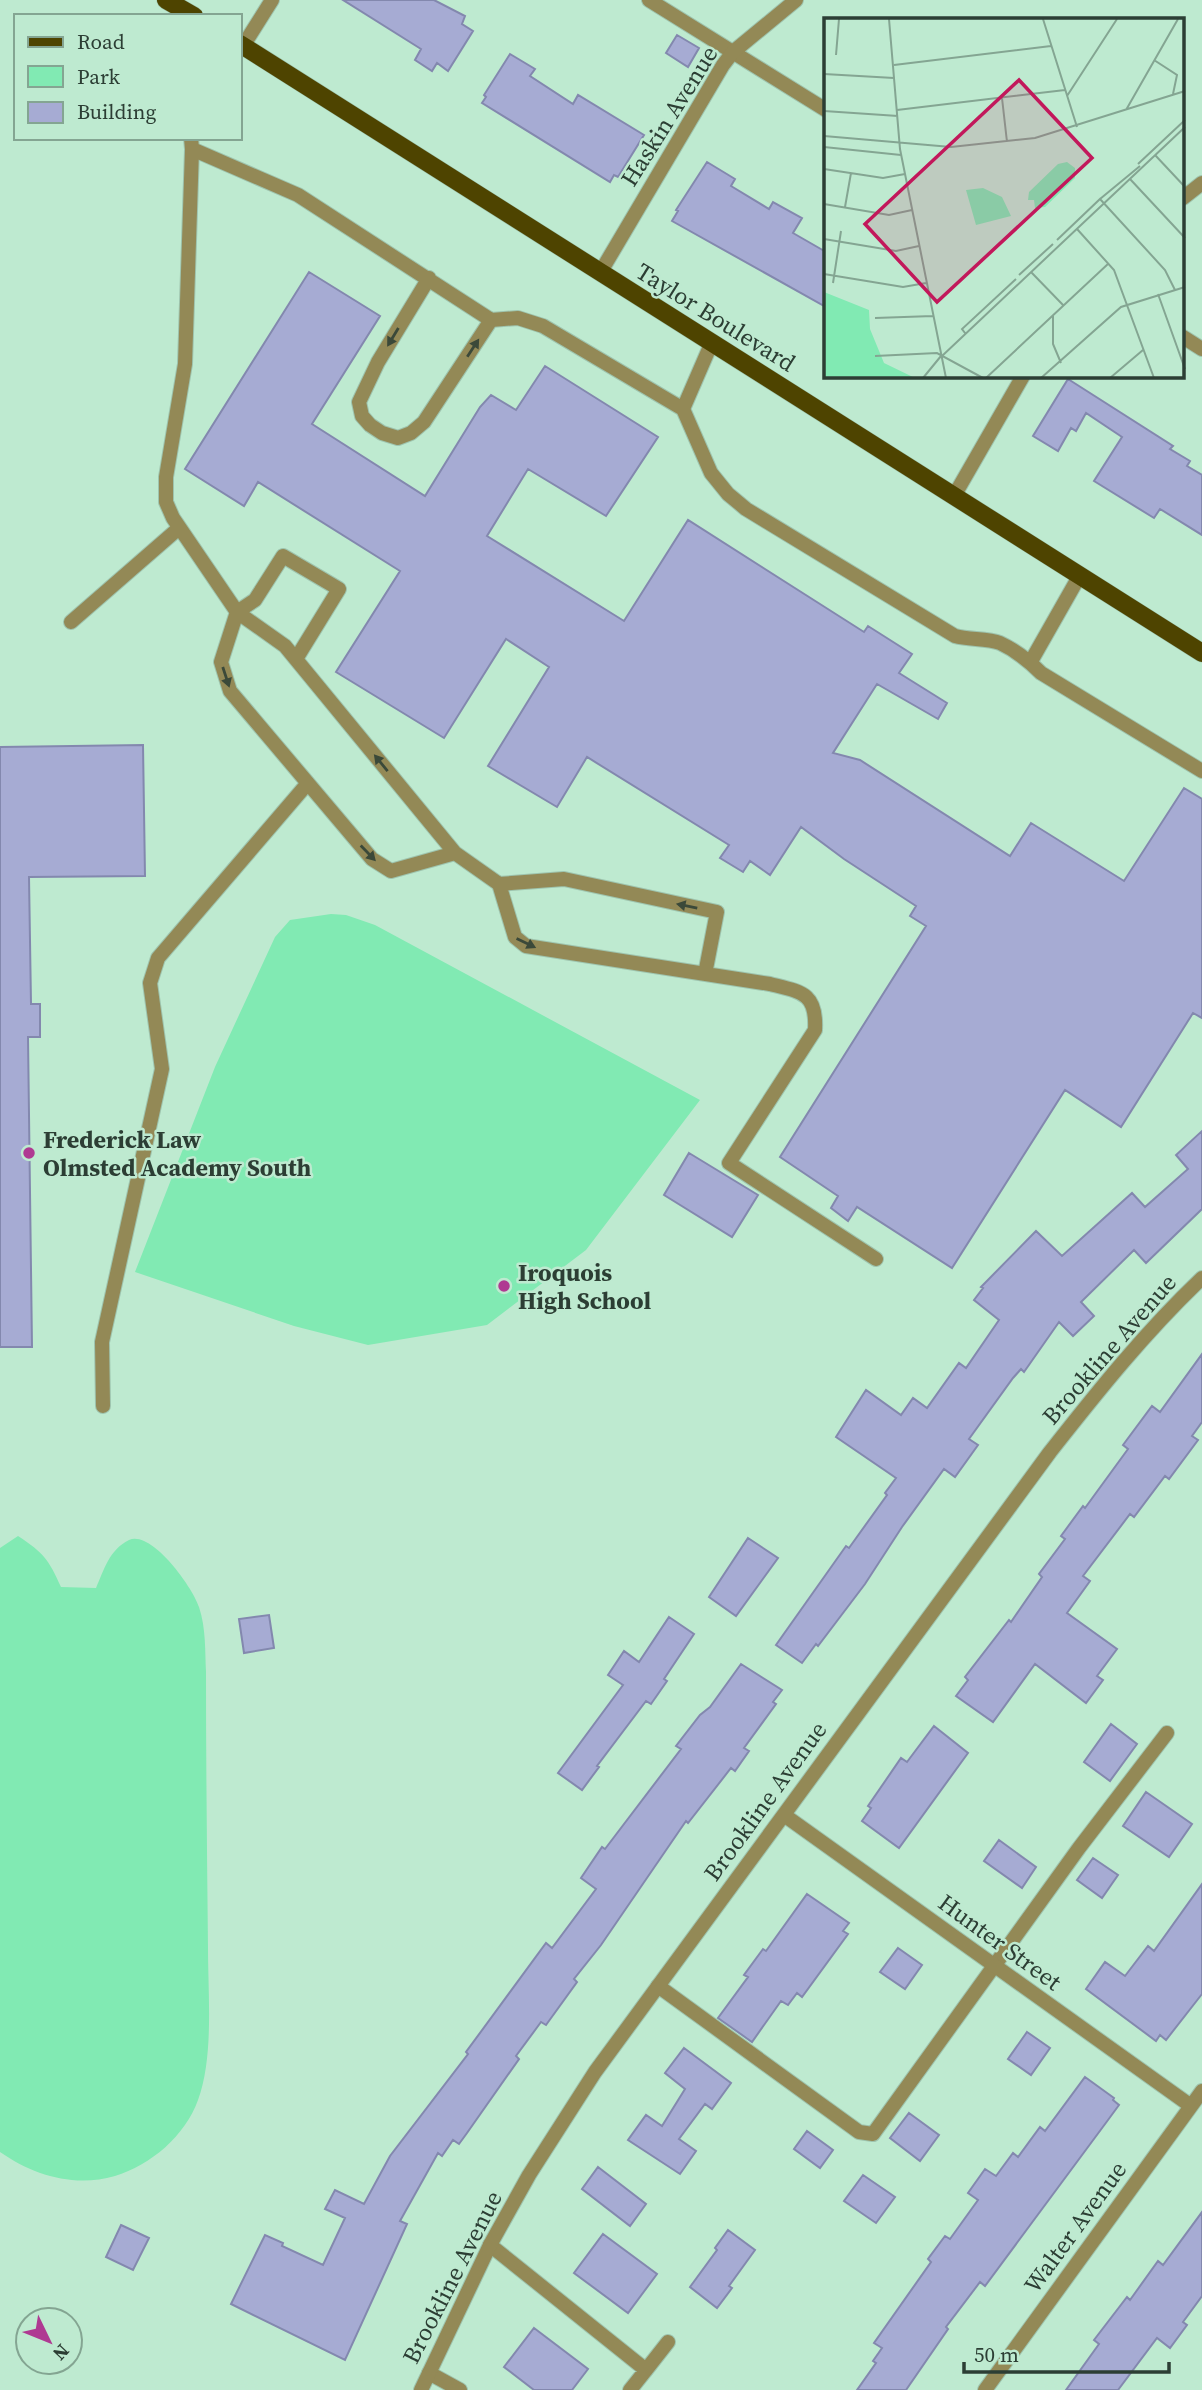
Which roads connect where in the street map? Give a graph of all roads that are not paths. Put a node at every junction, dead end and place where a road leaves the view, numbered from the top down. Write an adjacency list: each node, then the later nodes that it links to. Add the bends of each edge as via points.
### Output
1 (166, 0): 5 (main road)
2 (272, 0): 6 (street)
3 (649, 0): 8 (street)
4 (796, 0): 8 (street, Haskin Avenue)
5 (190, 14)
6 (242, 44)
7 (242, 46): 13 (main road, Taylor Boulevard)
8 (733, 52): 9 (street); 13 (street, Haskin Avenue)
9 (824, 109)
10 (192, 144): 14 (street, via 298,195); 22 (street, via 185,364 166,477 166,502)
11 (1202, 183): 12 (street)
12 (1184, 197)
13 (600, 273): 17 (main road, Taylor Boulevard)
14 (429, 278): 15 (street); 15 (street, one-way to 15, via 359,402 370,425 398,438 424,422)
15 (491, 320): 20 (street, via 518,318 543,326)
16 (1184, 338): 18 (street)
17 (712, 342): 20 (street); 21 (main road, Taylor Boulevard)
18 (1202, 349)
19 (1022, 378): 21 (street)
20 (682, 409): 28 (street, via 711,473 746,509 955,636 998,642)
21 (954, 496): 23 (main road, Taylor Boulevard)
22 (179, 528): 24 (street); 25 (street)
23 (1080, 575): 26 (main road, Taylor Boulevard); 28 (street)
24 (237, 612): 27 (street); 27 (street, via 256,600 283,556 339,589); 30 (street, one-way to 30, via 221,662 230,691)
25 (71, 622)
26 (1202, 653)
27 (296, 659): 31 (street, one-way to 27)
28 (1030, 663): 29 (street)
29 (1202, 771)
30 (308, 783): 31 (street, one-way to 31, via 372,859 391,871); 36 (street, via 158,958 150,984 162,1069 102,1342)
31 (455, 853): 32 (street)
32 (499, 884): 33 (street, one-way to 33, via 515,937 526,946); 33 (street, one-way to 32, via 717,912 564,879)
33 (705, 974): 34 (street, via 770,984 796,991 813,1002 815,1030 729,1163)
34 (876, 1258)
35 (1202, 1278): 38 (street, Brookline Avenue, via 1119,1366 1050,1452)
36 (103, 1406)
37 (1167, 1733): 39 (street)
38 (784, 1815): 39 (street, Hunter Street); 40 (street, Brookline Avenue)
39 (995, 1966): 40 (street, via 873,2134 859,2132); 42 (street, Hunter Street)
40 (658, 1986): 43 (street, Brookline Avenue, via 581,2094)
41 (1202, 2091): 42 (street, Walter Avenue)
42 (1191, 2106): 50 (street, Walter Avenue)
43 (490, 2245): 45 (street); 46 (street, Brookline Avenue)
44 (668, 2342): 45 (street)
45 (646, 2370): 49 (street)
46 (429, 2373): 47 (street, Brookline Avenue); 48 (street)
47 (421, 2390)
48 (460, 2390)
49 (630, 2390)
50 (985, 2390)

